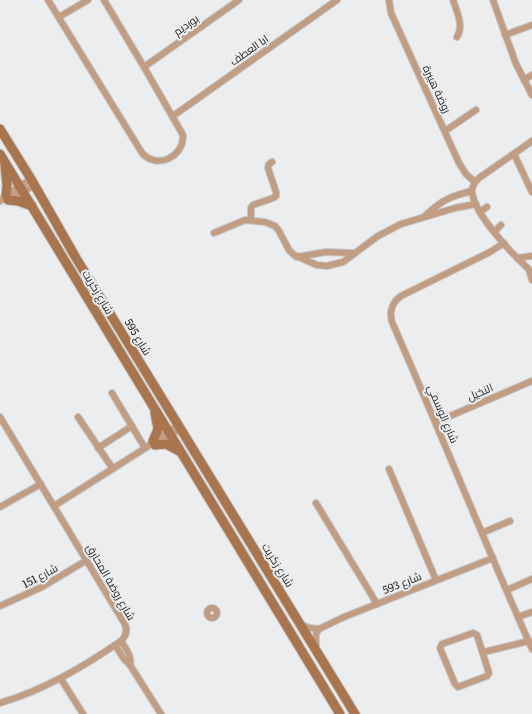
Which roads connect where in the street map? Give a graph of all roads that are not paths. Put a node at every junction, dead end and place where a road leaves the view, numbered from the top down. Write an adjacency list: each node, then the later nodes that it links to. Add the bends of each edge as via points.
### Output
1 (48, 0): 9 (street)
2 (88, 0): 9 (street)
3 (104, 0): 13 (street)
4 (239, 0): 13 (street, بورديم)
5 (337, 0): 18 (street, ابا العطف)
6 (389, 0): 20 (street, روضة هبيرة, via 391,13)
7 (454, 0): 12 (street, via 460,24)
8 (493, 0): 11 (street)
9 (59, 17): 18 (street, via 142,153 150,160 156,162 167,159 182,146 183,135)
10 (532, 25): 11 (street)
11 (505, 35): 15 (street)
12 (457, 37)
13 (144, 67): 18 (street)
14 (532, 75): 15 (street)
15 (524, 80): 16 (street)
16 (532, 96)
17 (476, 110): 20 (street)
18 (173, 116)
19 (0, 129): 25 (street)
20 (445, 131): 26 (street, روضة هبيرة, via 463,169)
21 (532, 141): 22 (street)
22 (514, 154): 26 (street); 29 (street)
23 (2, 158): 27 (street); 30 (street, via 7,186)
24 (272, 162): 36 (street, via 268,168 276,196 253,205)
25 (33, 182): 27 (street); 54 (street, شارع 595)
26 (475, 182): 28 (street)
27 (22, 189): 30 (street); 32 (street, شارع زكريت)
28 (472, 191): 31 (street); 35 (street, via 451,197)
29 (532, 192)
30 (4, 199): 32 (street)
31 (476, 204): 34 (street); 35 (street)
32 (32, 206): 49 (street, شارع زكريت)
33 (487, 207): 34 (street)
34 (480, 212): 38 (street)
35 (425, 216): 41 (street, via 393,228)
36 (251, 220): 39 (street, via 237,222); 43 (street, via 276,226 289,250)
37 (501, 225): 38 (street)
38 (494, 232): 40 (street)
39 (214, 233)
40 (504, 243): 44 (street); 52 (street, شارع الوسمي, via 401,296 392,308 392,322)
41 (353, 253): 43 (street, via 326,252); 43 (street, via 343,262 327,266)
42 (532, 256): 44 (street)
43 (297, 257)
44 (517, 258): 45 (street)
45 (531, 271): 46 (street)
46 (532, 280)
47 (532, 381): 52 (street, النخيل)
48 (112, 393): 53 (street)
49 (153, 406): 55 (street, شارع زكريت); 56 (street, via 158,429)
50 (0, 417): 61 (street, شارع روضة المحارق)
51 (78, 417): 57 (street)
52 (436, 422): 66 (street, شارع الوسمي)
53 (132, 426): 56 (street); 57 (street)
54 (179, 427): 55 (street); 76 (street, شارع زكريت)
55 (170, 433): 56 (street); 58 (street, شارع زكريت)
56 (150, 445): 58 (street, via 166,444); 59 (street)
57 (98, 448): 59 (street)
58 (181, 452): 89 (street, شارع زكريت)
59 (113, 469): 63 (street)
60 (389, 469): 70 (street)
61 (41, 484): 63 (street, شارع روضة المحارق); 64 (street)
62 (316, 504): 72 (street)
63 (54, 506): 68 (street, شارع روضة المحارق)
64 (0, 507)
65 (510, 521): 66 (street)
66 (482, 533): 67 (street, شارع الوسمي)
67 (493, 558): 70 (street, شارع 593); 71 (street, شارع الوسمي)
68 (87, 560): 73 (street, شارع 151, via 42,587); 78 (street, شارع روضة المحارق, via 125,624 126,633)
69 (532, 579): 71 (street)
70 (436, 580): 72 (street, شارع 593)
71 (507, 590): 75 (street, شارع الوسمي)
72 (377, 604): 77 (street, شارع 593)
73 (0, 606)
74 (532, 612): 75 (street)
75 (518, 617): 79 (street, شارع الوسمي)
76 (301, 624): 77 (street, via 307,628); 81 (street, شارع زكريت)
77 (318, 629): 81 (street, via 315,638)
78 (121, 642): 80 (street); 84 (street, via 130,655)
79 (529, 642): 82 (street, شارع الوسمي); 83 (street)
80 (115, 646): 84 (street); 85 (street)
81 (316, 649): 90 (street, شارع زكريت)
82 (532, 649)
83 (484, 652): 83 (street, via 477,635 473,632 440,647 455,684 460,687 488,675 490,671)
84 (130, 665): 88 (street)
85 (61, 679): 86 (street); 87 (street)
86 (0, 703)
87 (83, 714)
88 (161, 714)
89 (340, 714)
90 (354, 714)

